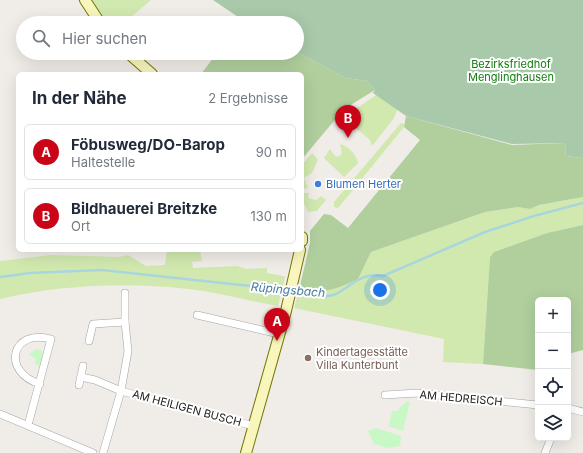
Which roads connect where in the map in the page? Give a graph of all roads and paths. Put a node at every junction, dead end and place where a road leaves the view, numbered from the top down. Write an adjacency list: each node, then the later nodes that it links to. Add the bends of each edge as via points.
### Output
1 (85, 0): 2 (street)
2 (95, 16)
3 (136, 60): 4 (street)
4 (150, 72)
5 (300, 252): 9 (street)
6 (125, 293): 8 (street)
7 (197, 315): 9 (street)
8 (125, 322): 10 (street, via 93,324); 15 (street, via 128,351)
9 (279, 334): 22 (street)
10 (89, 341)
11 (83, 366): 12 (street)
12 (81, 377): 14 (street); 15 (street, AM HEILIGEN BUSCH)
13 (40, 384): 13 (street, via 22,375 16,362 16,351 22,342 37,336 51,339); 21 (street)
14 (79, 385)
15 (121, 391): 22 (street, AM HEILIGEN BUSCH); 25 (street)
16 (385, 395): 17 (street, AM HEDREISCH, via 417,394)
17 (535, 405)
18 (571, 409): 19 (street)
19 (583, 412)
20 (0, 414): 21 (street)
21 (28, 425): 24 (street)
22 (254, 426): 26 (street)
23 (550, 441): 27 (street)
24 (93, 453)
25 (104, 453)
26 (246, 453)
27 (545, 453)

